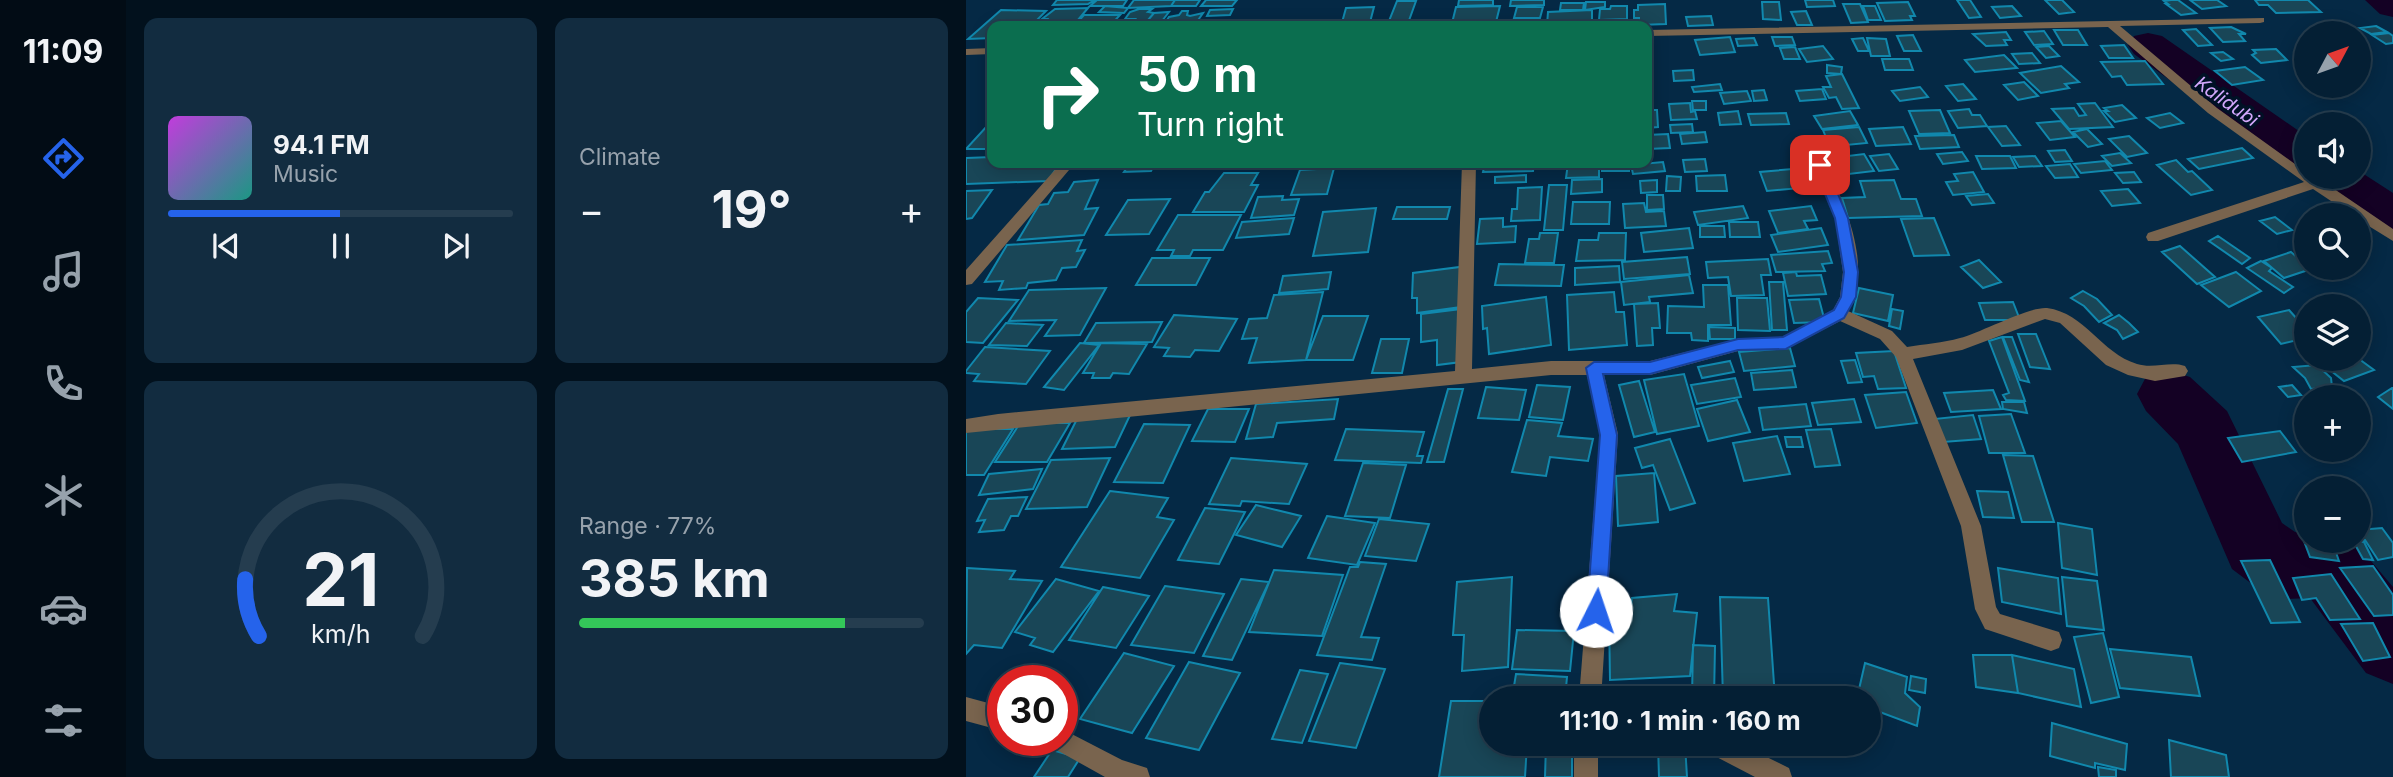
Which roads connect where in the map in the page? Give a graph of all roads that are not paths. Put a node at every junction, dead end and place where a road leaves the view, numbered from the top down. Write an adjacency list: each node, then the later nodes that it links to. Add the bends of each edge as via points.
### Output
1 (2260, 20): 2 (street)
2 (2112, 25): 3 (street); 9 (street, via 2230,125)
3 (1652, 33)
4 (987, 51): 5 (street)
5 (966, 52)
6 (1820, 165): 15 (street, via 1842,218 1851,272 1848,297)
7 (1064, 168): 14 (street)
8 (1469, 168): 19 (street)
9 (2294, 168)
10 (2298, 189): 13 (street)
11 (2325, 189): 12 (street)
12 (2393, 236)
13 (2153, 237)
14 (966, 280)
15 (1839, 314): 16 (street, via 1886,335); 17 (street, via 1786,343 1738,345 1650,368)
16 (1903, 354): 18 (street, via 1962,344 2044,313 2066,318 2112,359 2134,370 2154,374); 21 (street, via 1971,526 1986,609 1993,622)
17 (1594, 368): 19 (street); 22 (street, via 1609,435)
18 (2179, 371)
19 (1463, 375): 20 (street)
20 (966, 426)
21 (2051, 640)
22 (1596, 686)
23 (966, 709): 24 (street)
24 (987, 715)
25 (1078, 749): 28 (street)
26 (1587, 756): 29 (street)
27 (1739, 756): 30 (street)
28 (1138, 777)
29 (1586, 777)
30 (1780, 777)

